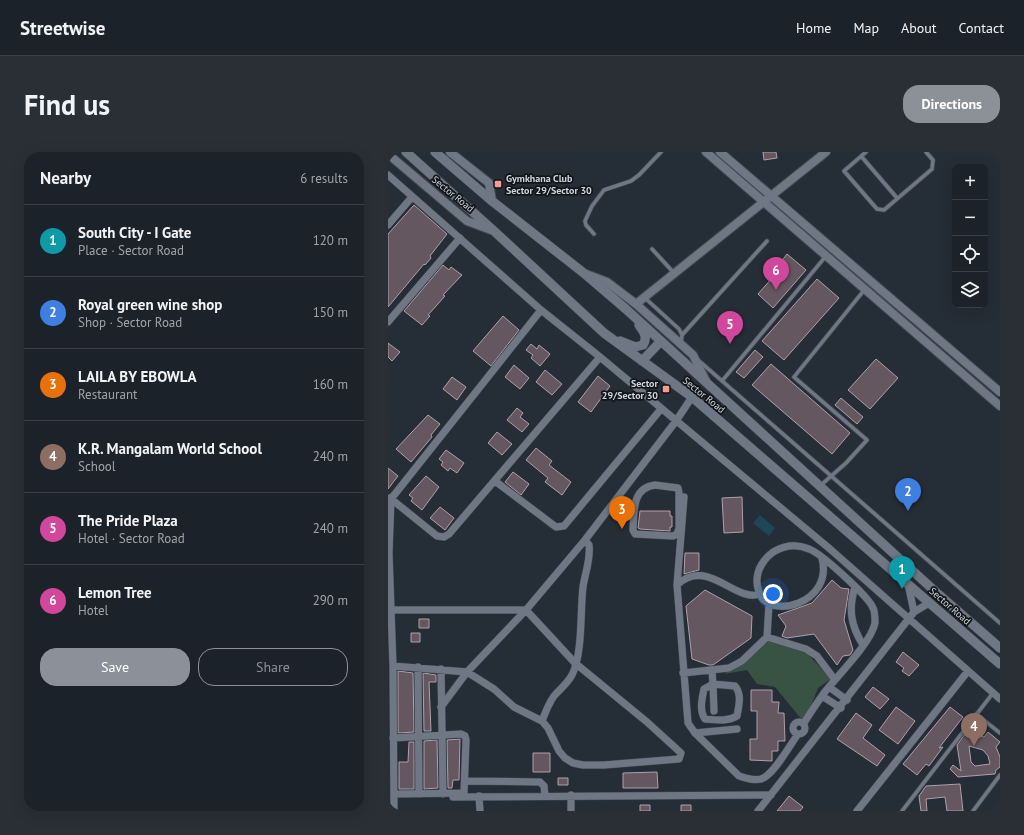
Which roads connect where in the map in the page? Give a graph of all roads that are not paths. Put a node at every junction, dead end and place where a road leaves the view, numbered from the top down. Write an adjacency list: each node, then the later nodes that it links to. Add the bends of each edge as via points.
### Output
1 (406, 152): 19 (main road)
2 (435, 152): 16 (main road, Sector Road)
3 (450, 152): 16 (street, via 489,183)
4 (662, 152): 20 (lane, via 631,180 604,190 585,221)
5 (706, 152): 17 (street)
6 (720, 152): 13 (street)
7 (826, 152): 13 (street)
8 (866, 152): 11 (lane)
9 (926, 152): 15 (lane, via 933,160 932,169)
10 (388, 154): 19 (street, Sector Road, via 466,221)
11 (861, 156): 15 (lane); 15 (lane, via 845,169 845,173 877,209 884,210)
12 (388, 175): 14 (street)
13 (771, 196): 17 (street); 30 (street)
14 (412, 197): 18 (street); 21 (street)
15 (897, 198)
16 (492, 201): 26 (main road, Sector Road)
17 (763, 202): 24 (street); 25 (street)
18 (388, 225)
19 (494, 231): 35 (main road, Sector Road)
20 (594, 234)
21 (460, 238): 31 (street); 34 (street)
22 (767, 241): 36 (lane)
23 (652, 249): 25 (lane)
24 (826, 256): 27 (street); 41 (lane)
25 (674, 273): 28 (street)
26 (585, 274): 29 (street, via 607,282); 32 (main road, Sector Road)
27 (865, 289): 33 (street); 51 (lane, via 794,378 867,440)
28 (644, 297): 29 (street); 36 (lane, via 679,329)
29 (636, 304): 36 (street)
30 (898, 304): 33 (lane); 43 (street)
31 (541, 310): 39 (street); 58 (street)
32 (627, 310): 35 (main road, via 645,334 644,345 635,347); 37 (main road, Sector Road)
33 (891, 311): 45 (street)
34 (388, 322)
35 (604, 333): 40 (main road, Sector Road)
36 (681, 340): 38 (street)
37 (661, 341): 40 (main road); 42 (main road, Sector Road)
38 (693, 355): 41 (lane); 42 (street)
39 (600, 357): 46 (street); 52 (street)
40 (642, 361): 44 (main road, Sector Road)
41 (722, 381): 51 (lane)
42 (708, 384): 48 (main road, Sector Road)
43 (1000, 392)
44 (692, 397): 47 (street); 50 (main road, Sector Road)
45 (1000, 406)
46 (661, 409): 47 (street); 52 (street, via 564,526 556,527)
47 (676, 421): 53 (street); 71 (street)
48 (791, 460): 49 (main road, Sector Road); 50 (main road)
49 (801, 469): 54 (main road); 55 (main road, Sector Road)
50 (778, 472): 54 (main road, Sector Road)
51 (831, 476): 55 (lane); 72 (lane)
52 (495, 481): 58 (street, via 444,538 437,536)
53 (630, 482): 56 (street); 59 (street)
54 (790, 482): 62 (main road, Sector Road)
55 (820, 487): 75 (main road, Sector Road)
56 (641, 490): 56 (street, via 634,505 635,534 677,534 678,488 655,484)
57 (684, 497): 63 (street)
58 (389, 499): 60 (street)
59 (584, 540): 69 (street); 77 (street, via 589,545 590,553 583,587)
60 (389, 553): 68 (street)
61 (822, 558): 64 (street); 65 (street, via 810,549 796,545 782,547 768,555 760,566 756,581); 67 (street, via 825,568 823,580 817,591 793,606)
62 (908, 584): 66 (main road, Sector Road); 70 (street)
63 (677, 585): 65 (street, via 690,578 705,576 749,596); 85 (street)
64 (855, 587): 74 (street, via 851,598 851,615 855,632); 74 (street, via 874,608 875,622 870,637)
65 (759, 594): 67 (street)
66 (929, 603): 70 (street); 78 (main road, Sector Road)
67 (769, 604): 73 (street)
68 (389, 605): 69 (street); 76 (street)
69 (526, 610): 77 (street); 84 (street)
70 (914, 612): 71 (street)
71 (910, 619): 83 (street); 92 (street)
72 (1000, 623)
73 (767, 637): 82 (street, via 742,661 729,668); 86 (street, via 806,649 817,656)
74 (863, 645): 86 (street)
75 (1000, 648)
76 (390, 653): 79 (street)
77 (575, 663): 97 (street, via 568,683 554,697); 97 (street, via 647,722 681,753 681,757 676,760 604,765 573,763 559,751)
78 (1000, 664)
79 (393, 666): 80 (street); 103 (street)
80 (418, 667): 81 (street); 102 (street)
81 (441, 669): 84 (street); 93 (street)
82 (712, 670): 85 (street); 87 (street)
83 (968, 671): 89 (street); 119 (street)
84 (467, 672): 93 (street); 97 (street, via 494,689 514,707)
85 (683, 673): 99 (street, via 688,723)
86 (835, 680): 88 (street)
87 (713, 684): 87 (street, via 704,690 702,703 705,719 732,719 737,716 739,690 735,686); 95 (street)
88 (829, 687): 90 (street); 92 (street)
89 (993, 693): 91 (street); 96 (lane)
90 (822, 696): 94 (street); 99 (street, via 804,723 805,731 798,734 768,776 760,780 739,776)
91 (1000, 699)
92 (847, 700): 94 (street)
93 (441, 707): 101 (street)
94 (840, 708): 111 (street)
95 (714, 711)
96 (976, 714): 100 (lane); 120 (lane)
97 (542, 721)
98 (736, 729): 99 (street)
99 (695, 733)
100 (1000, 733)
101 (442, 736): 102 (street); 105 (street, via 465,736); 109 (street)
102 (419, 737): 103 (street); 108 (street)
103 (393, 738): 107 (street)
104 (1000, 775): 121 (lane)
105 (465, 781): 106 (street); 113 (street, via 540,782 544,786)
106 (464, 790): 109 (street, via 462,794); 112 (street, via 473,791)
107 (394, 794): 108 (street); 115 (street)
108 (419, 794): 109 (street)
109 (443, 794)
110 (571, 795): 111 (street); 113 (street); 117 (street)
111 (771, 795): 118 (street)
112 (479, 796): 113 (street); 114 (street); 116 (street)
113 (545, 796)
114 (453, 797)
115 (394, 811)
116 (480, 811)
117 (571, 811)
118 (758, 811)
119 (857, 811)
120 (902, 811)
121 (973, 811)

